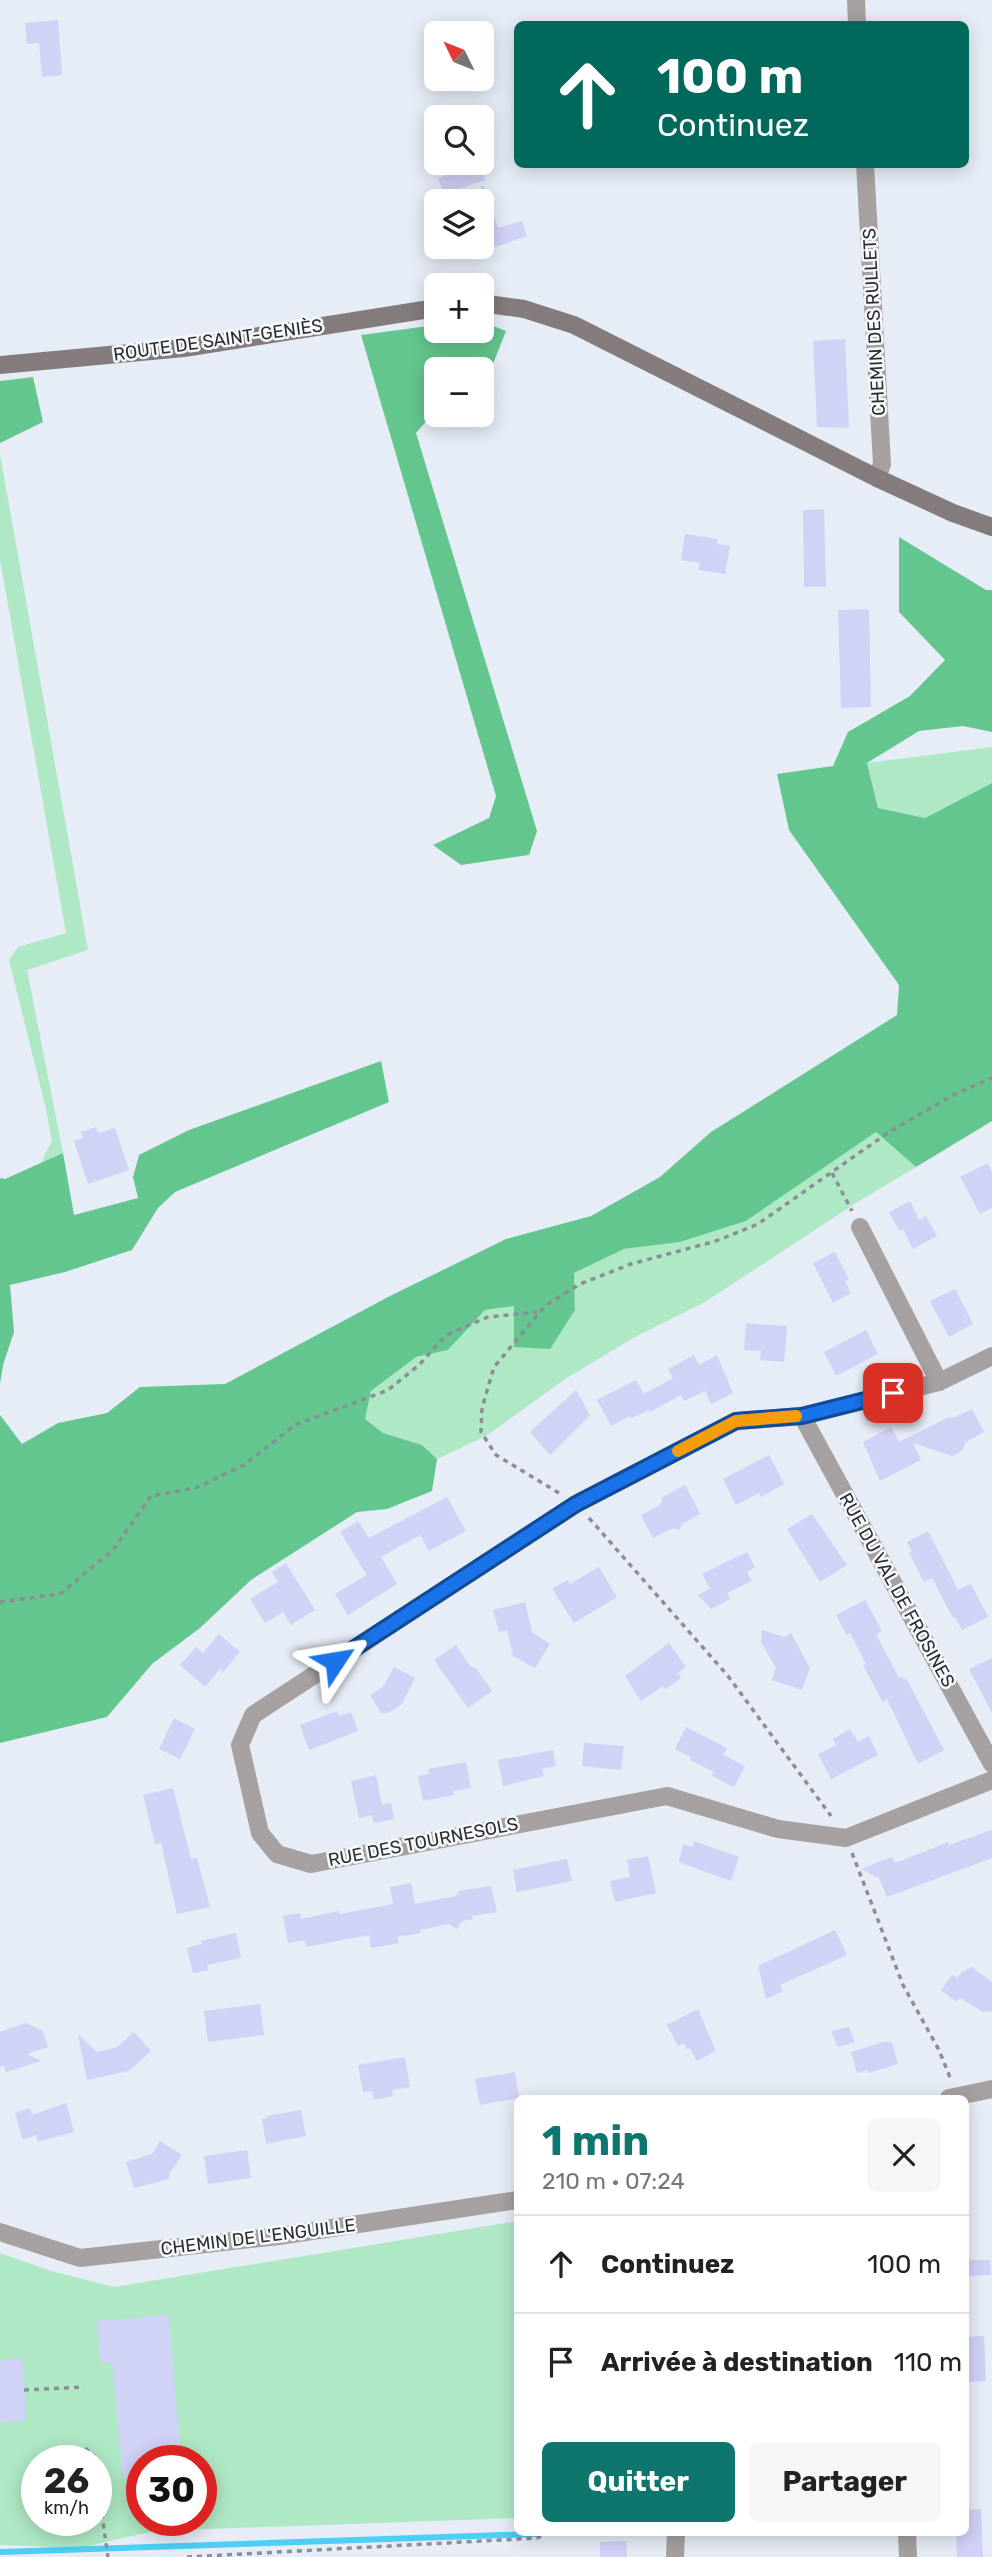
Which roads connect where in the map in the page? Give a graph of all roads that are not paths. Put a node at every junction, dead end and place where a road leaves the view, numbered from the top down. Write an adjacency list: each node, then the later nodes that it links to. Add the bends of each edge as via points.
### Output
1 (856, 0): 2 (street)
2 (858, 21)
3 (865, 168): 7 (street, CHEMIN DES RULLETS, via 882,464)
4 (494, 305): 7 (main road, via 574,325)
5 (424, 310): 6 (main road, ROUTE DE SAINT-GENIÈS, via 184,348)
6 (0, 365)
7 (877, 478): 8 (main road)
8 (992, 527)
9 (860, 1227): 11 (street)
10 (992, 1356): 11 (street, RUE DES TOURNESOLS)
11 (939, 1382): 12 (street, RUE DES TOURNESOLS)
12 (802, 1416): 13 (street, RUE DU VAL DE FROSINES); 14 (street, RUE DES TOURNESOLS, via 736,1421 576,1504 253,1715 240,1745 260,1833 277,1854 311,1864 667,1796 778,1829 846,1838)
13 (992, 1763)
14 (992, 1780)
15 (992, 2089): 16 (street)
16 (963, 2095)
17 (514, 2201): 18 (street, CHEMIN DE L'ENGUILLE, via 279,2236 80,2258)
18 (0, 2232)
19 (676, 2536): 21 (street)
20 (907, 2536): 22 (street)
21 (676, 2557)
22 (908, 2557)

